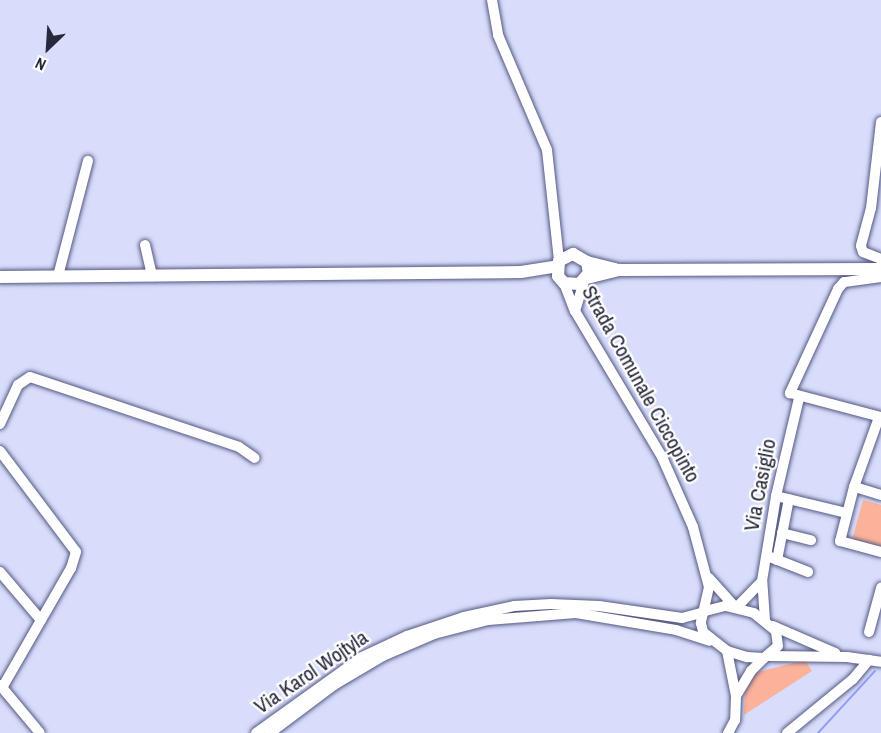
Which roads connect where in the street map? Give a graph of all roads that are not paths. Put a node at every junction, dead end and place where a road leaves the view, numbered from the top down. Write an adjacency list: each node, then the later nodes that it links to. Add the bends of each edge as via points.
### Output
1 (492, 0): 4 (street, via 498,35 547,150)
2 (881, 122): 7 (street, via 873,197 861,246 863,252)
3 (88, 161): 13 (street)
4 (558, 237): 6 (street); 9 (street)
5 (145, 245): 14 (street)
6 (573, 254): 8 (main road); 9 (main road)
7 (881, 259)
8 (587, 262): 11 (main road); 17 (main road)
9 (558, 263): 12 (main road); 18 (main road)
10 (881, 269): 11 (main road)
11 (620, 270): 17 (main road)
12 (521, 272): 14 (main road); 18 (main road)
13 (58, 276): 14 (main road); 16 (main road)
14 (152, 276)
15 (881, 277): 20 (street, Via Casiglio, via 844,282 838,289 791,386 790,393)
16 (0, 278)
17 (585, 280): 18 (main road, via 574,286); 19 (street)
18 (562, 282): 19 (street, Strada Comunale Ciccopinto)
19 (575, 311): 34 (street, Strada Comunale Ciccopinto, via 662,457 693,527)
20 (799, 398): 21 (street); 27 (street, Via Casiglio)
21 (880, 417): 25 (street)
22 (0, 424): 24 (street, via 18,385 30,378 239,447)
23 (0, 451): 41 (street, via 76,552 71,568)
24 (255, 458)
25 (854, 487): 26 (street); 29 (street)
26 (881, 495)
27 (776, 496): 28 (street); 33 (street, Via Casiglio)
28 (789, 499): 29 (street); 30 (street)
29 (847, 513): 32 (street, via 840,541)
30 (782, 533): 31 (street); 33 (street)
31 (811, 540)
32 (881, 552)
33 (772, 558): 36 (street); 37 (street, Via Casiglio)
34 (705, 571): 39 (street, Strada Comunale Ciccopinto); 40 (street, Strada Comunale Ciccopinto, via 709,592)
35 (0, 572): 41 (street)
36 (808, 572)
37 (762, 581): 39 (street); 42 (street, Via Casiglio)
38 (881, 588): 43 (street)
39 (736, 607): 40 (street, Via Karol Wojtyla); 42 (street)
40 (704, 612): 44 (street, Strada Comunale Ciccopinto, via 702,628); 54 (street, Via Karol Wojtyla, via 682,618 599,606 551,604 514,606 464,617 407,636 362,657)
41 (40, 620): 50 (street)
42 (768, 622): 46 (street, Via Casiglio, via 778,638 778,646); 47 (street, via 817,647)
43 (869, 632)
44 (715, 643): 45 (street, Via Karol Wojtyla); 55 (street, Via Karol Wojtyla, via 676,630 576,613 488,620 434,634 383,656 334,684)
45 (727, 651): 46 (street); 51 (street)
46 (766, 657): 47 (street); 51 (street, via 751,671)
47 (847, 657): 48 (street)
48 (868, 660): 49 (street); 58 (street, via 853,679)
49 (881, 662)
50 (1, 687): 53 (street)
51 (736, 696): 52 (street)
52 (735, 720): 56 (street); 57 (street)
53 (40, 733)
54 (256, 733)
55 (270, 733)
56 (728, 733)
57 (737, 733)
58 (787, 733)

